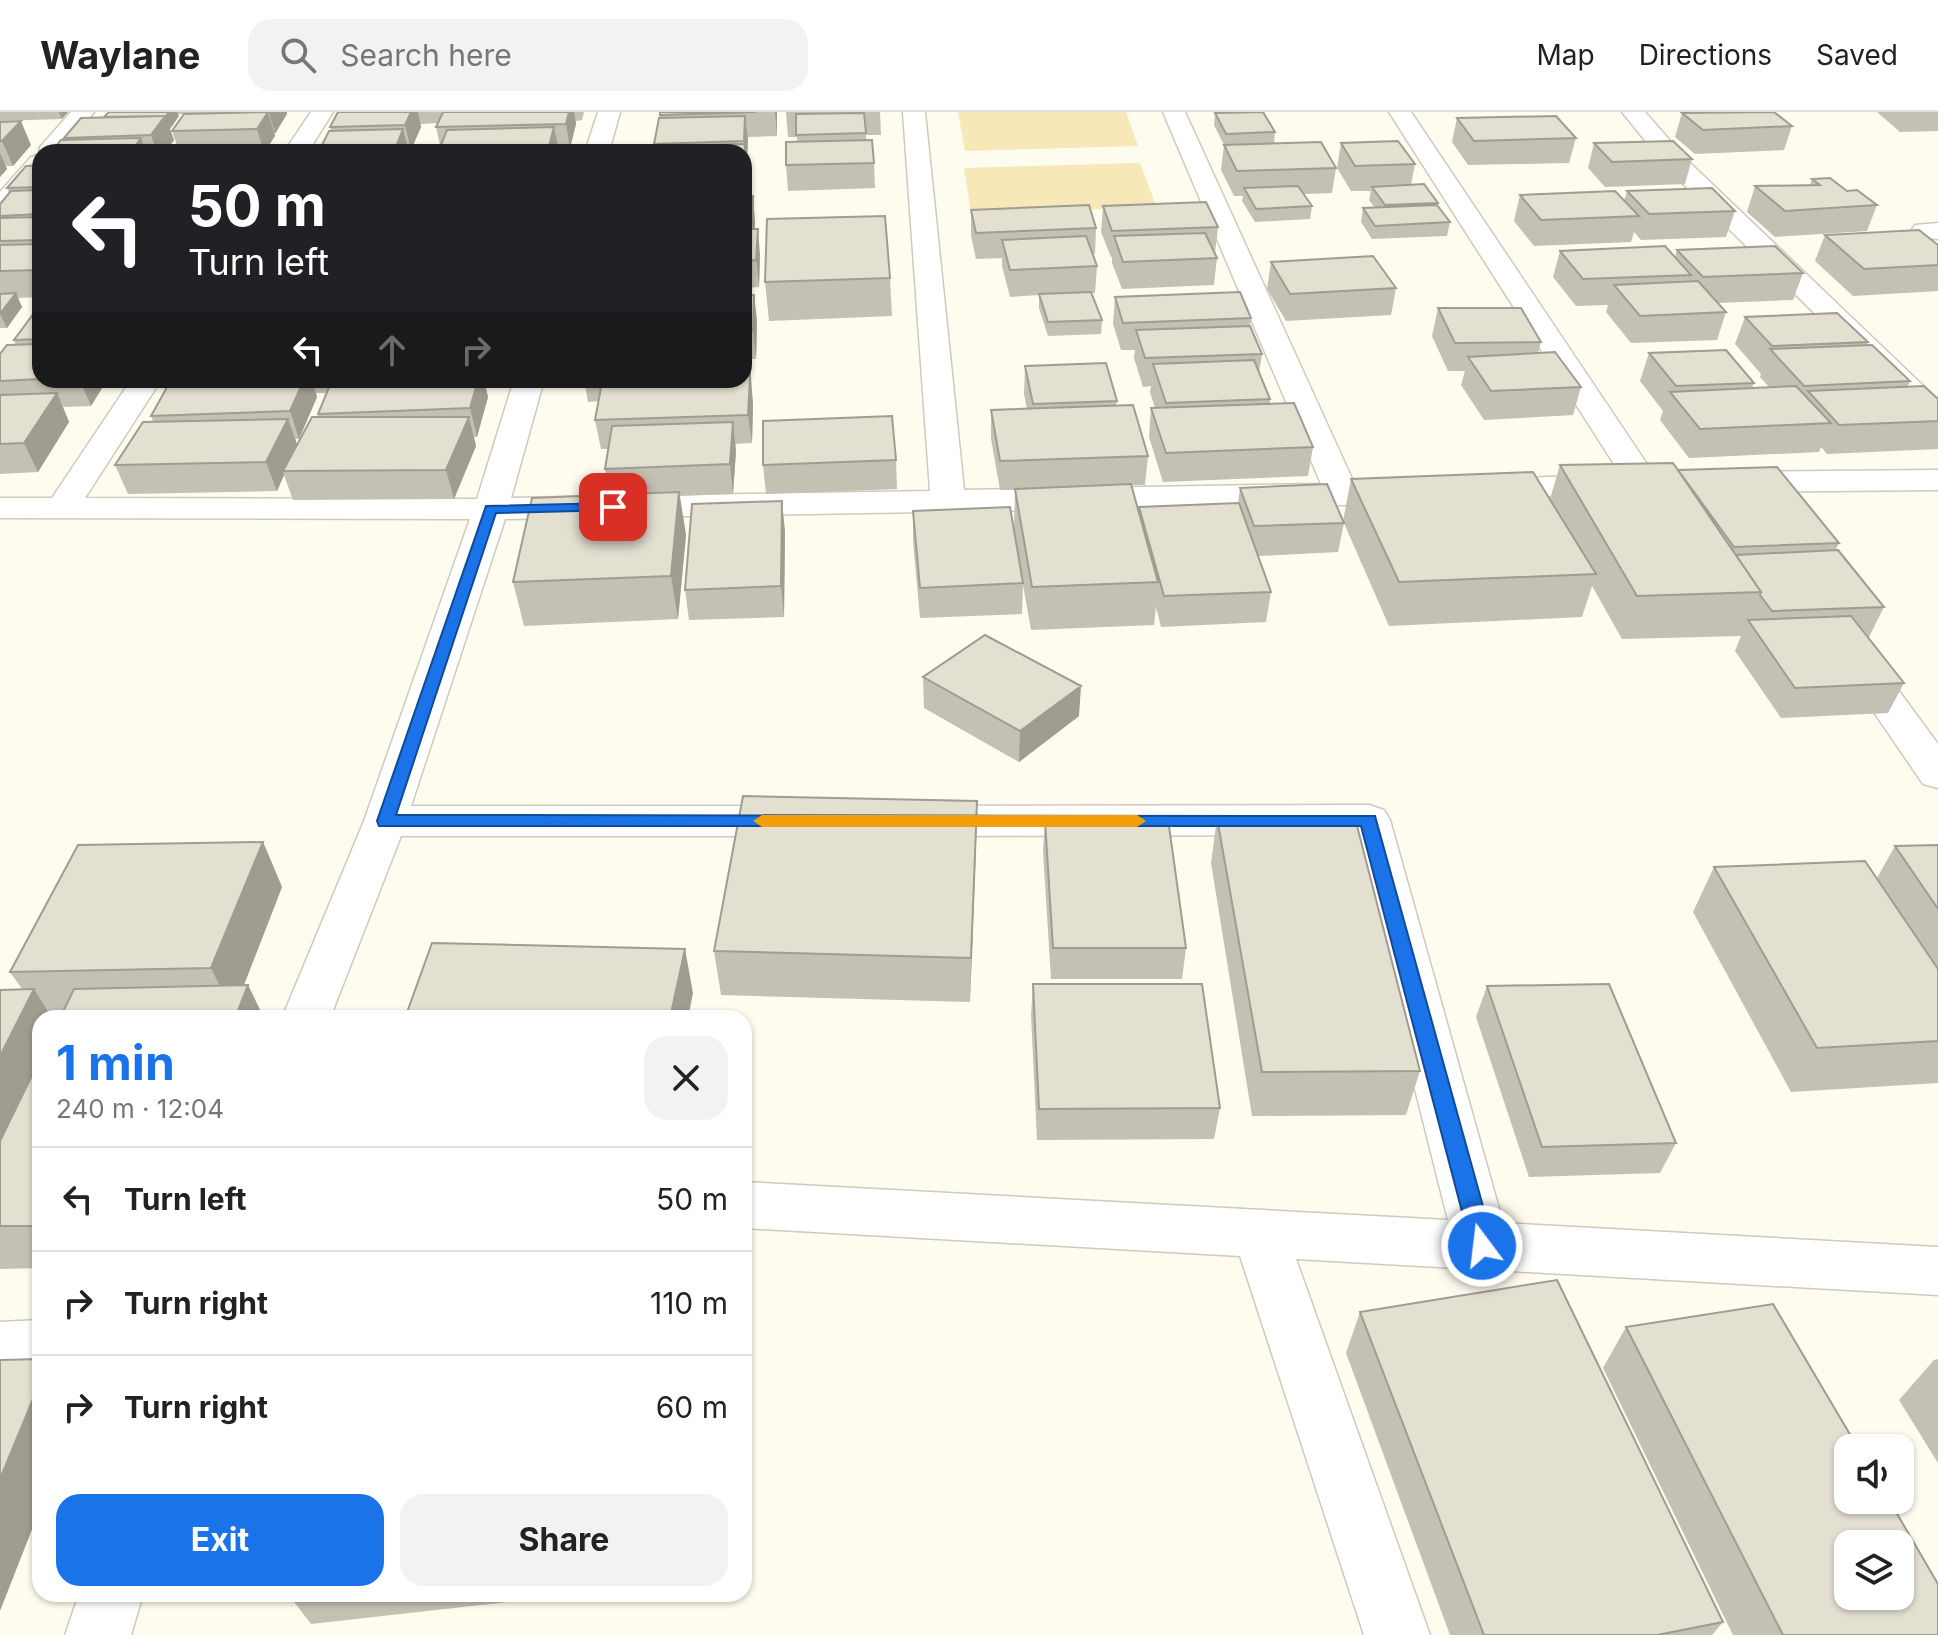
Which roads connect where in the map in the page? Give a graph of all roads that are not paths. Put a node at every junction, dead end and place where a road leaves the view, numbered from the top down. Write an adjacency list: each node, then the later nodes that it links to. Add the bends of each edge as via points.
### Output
1 (83, 112): 8 (street)
2 (322, 112): 9 (street)
3 (609, 112): 10 (street)
4 (914, 112): 19 (street)
5 (1174, 112): 18 (street)
6 (1400, 112): 17 (street)
7 (1633, 112): 15 (street, via 1678,165)
8 (56, 144)
9 (301, 144)
10 (599, 144)
11 (32, 171): 12 (street)
12 (0, 208)
13 (141, 388): 21 (street)
14 (527, 388): 22 (street)
15 (1938, 417)
16 (1938, 480): 17 (street)
17 (1673, 482): 18 (street)
18 (1343, 495): 19 (street)
19 (948, 503): 22 (street)
20 (0, 508): 21 (street)
21 (62, 508): 22 (street)
22 (491, 509): 25 (street)
23 (1871, 680): 24 (street)
24 (1938, 774)
25 (385, 821): 26 (street); 29 (street, via 1369,820)
26 (309, 1010)
27 (752, 1205): 28 (street)
28 (1260, 1233): 29 (street); 35 (street)
29 (1482, 1246): 30 (street)
30 (1938, 1271)
31 (32, 1346): 32 (street)
32 (0, 1348)
33 (108, 1602): 34 (street)
34 (98, 1635)
35 (1397, 1635)

